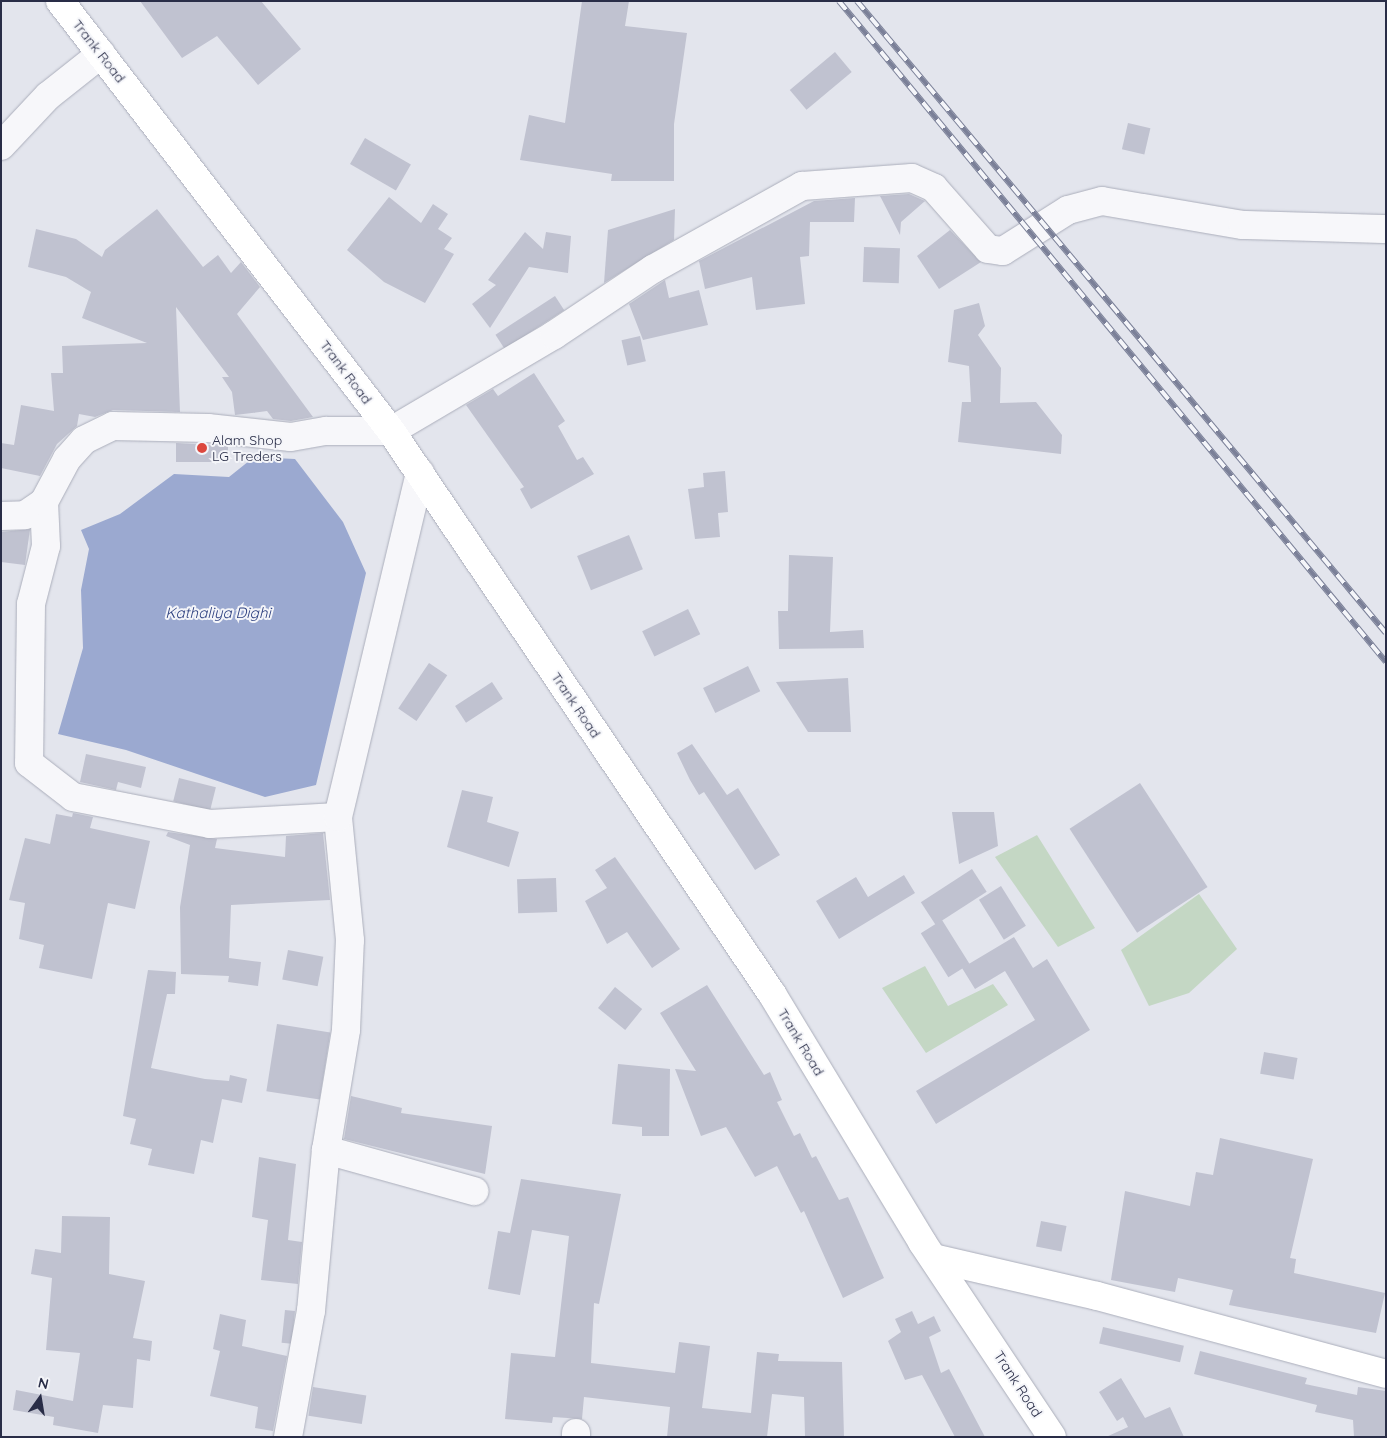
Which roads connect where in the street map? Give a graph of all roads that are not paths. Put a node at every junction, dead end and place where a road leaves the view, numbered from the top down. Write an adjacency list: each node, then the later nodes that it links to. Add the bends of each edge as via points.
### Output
1 (60, 1): 2 (main road, Trank Road)
2 (101, 54): 3 (street, via 48,96); 5 (main road, Trank Road)
3 (1, 146)
4 (1386, 228): 5 (street, via 1243,225 1102,201 1068,210 1003,251 988,249 934,188 912,178 802,186 653,268 554,334)
5 (391, 431): 6 (main road, Trank Road); 7 (street, via 326,431 291,437 208,428 113,426 84,440 67,459)
6 (420, 473): 9 (street); 12 (main road, Trank Road, via 772,994)
7 (44, 502): 8 (street, via 25,515); 9 (street, via 46,546 32,604 29,763 73,797 210,824)
8 (1, 516)
9 (338, 817): 10 (street, via 350,940 346,1030)
10 (326, 1150): 11 (street); 14 (street, via 311,1312)
11 (474, 1191)
12 (936, 1259): 13 (main road, via 1097,1296); 15 (main road, Trank Road)
13 (1386, 1374)
14 (288, 1437)
15 (1052, 1437)

